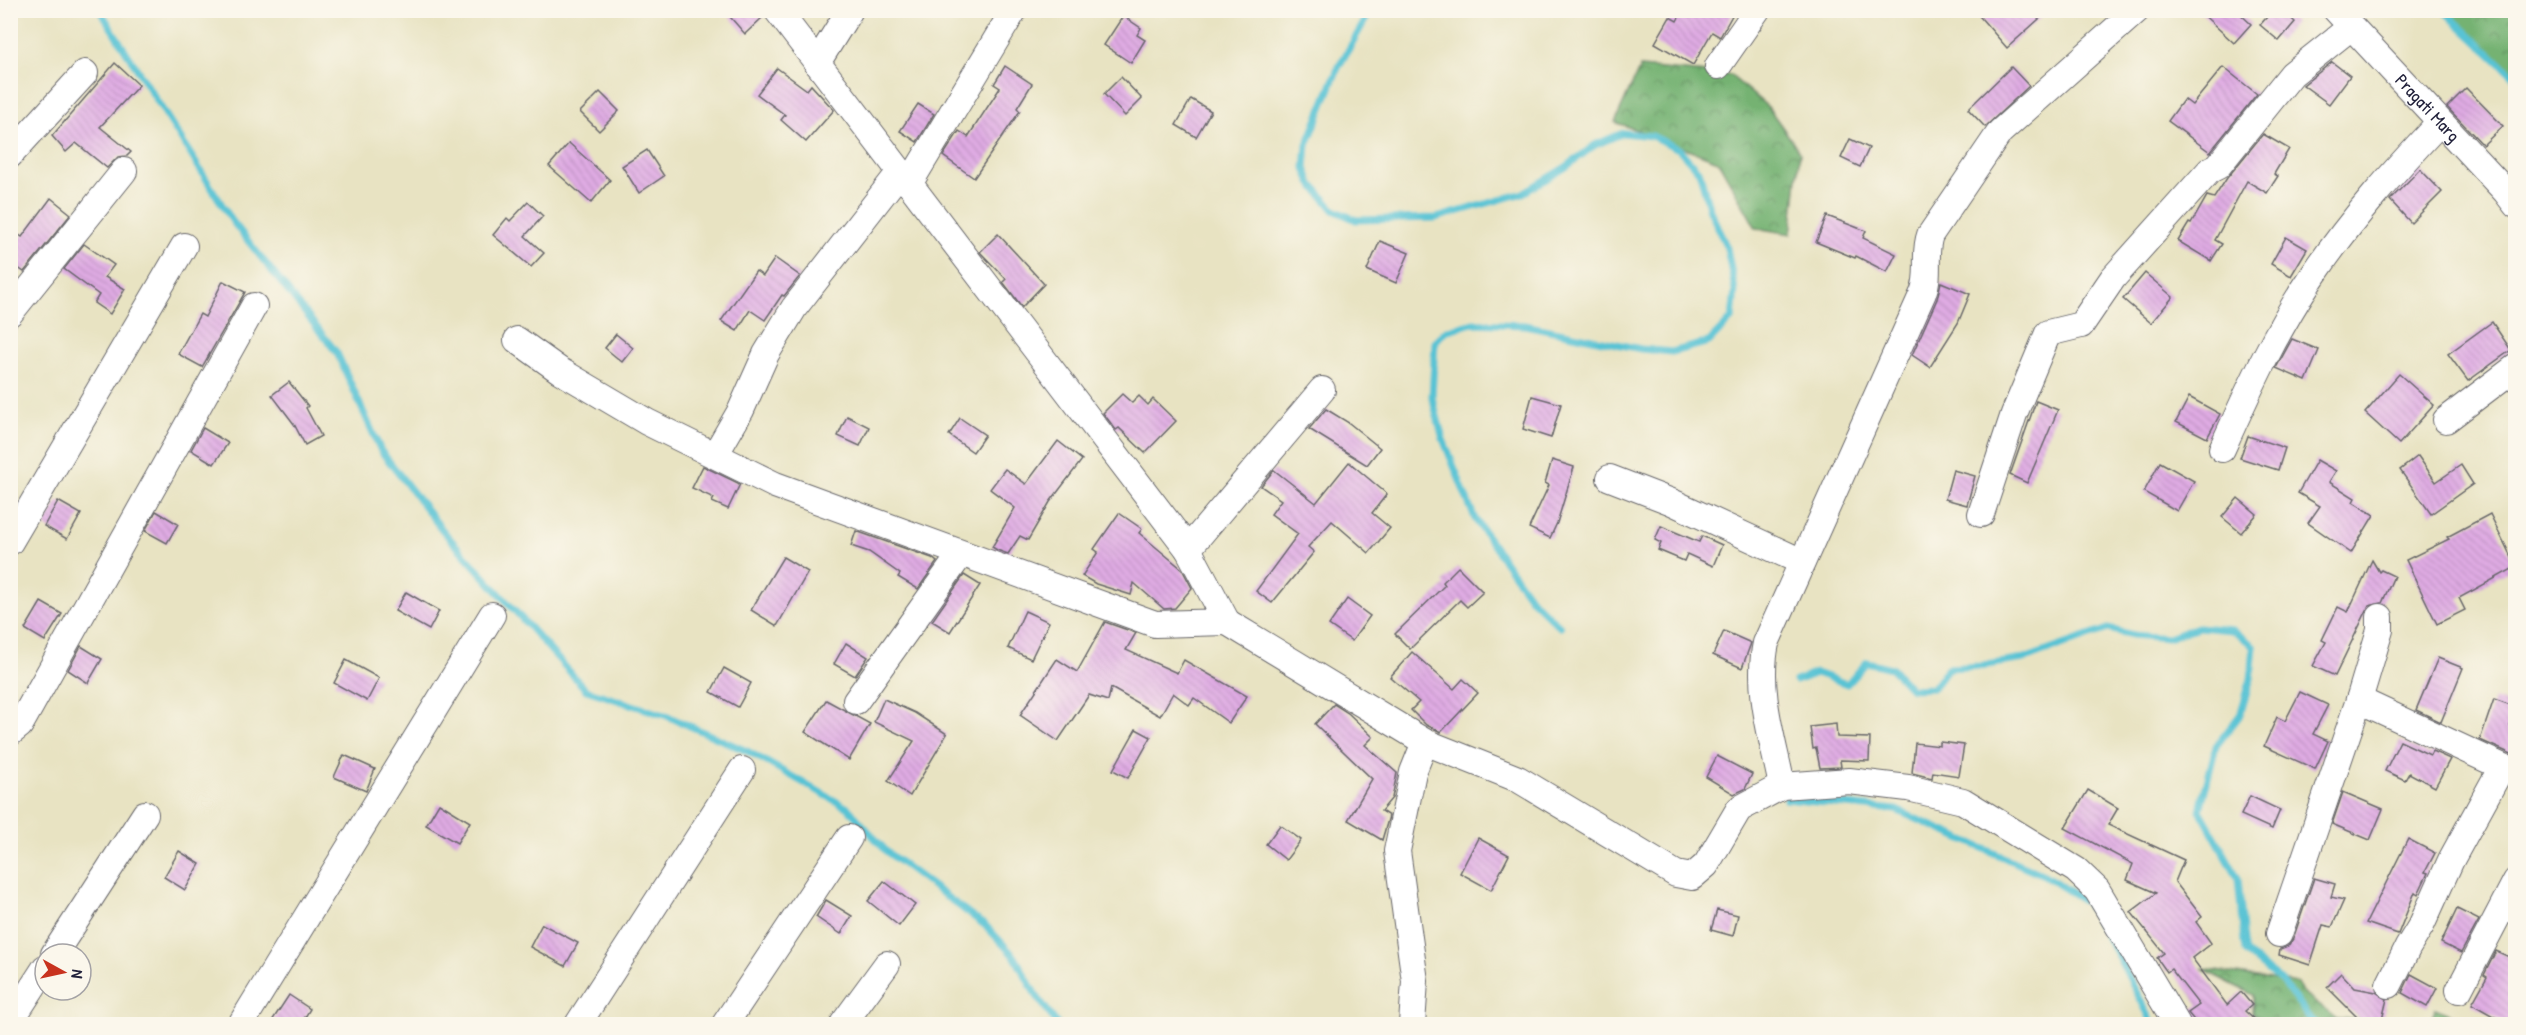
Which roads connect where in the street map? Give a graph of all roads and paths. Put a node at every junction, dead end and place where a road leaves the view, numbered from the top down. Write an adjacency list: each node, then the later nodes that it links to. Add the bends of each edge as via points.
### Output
1 (777, 10): 7 (street)
2 (850, 10): 7 (street)
3 (1014, 10): 13 (street)
4 (1757, 10): 8 (street)
5 (2137, 10): 29 (street, via 2000,132 1930,235 1926,245 1928,282)
6 (2344, 19): 10 (street, Pragati Marg); 25 (street, via 2292,74 2218,166 2210,170 2113,278 2081,326 2048,333 2014,414)
7 (817, 63): 13 (street)
8 (1718, 66)
9 (85, 73): 11 (street)
10 (2440, 122): 14 (street, Pragati Marg); 22 (street, via 2374,193 2313,274 2264,359)
11 (10, 155)
12 (124, 171): 17 (street)
13 (904, 178): 23 (street, via 794,308); 27 (street)
14 (2516, 205)
15 (184, 246): 26 (street)
16 (254, 306): 35 (street, via 20,725)
17 (10, 313)
18 (517, 340): 23 (street, via 637,416)
19 (2516, 367): 21 (street)
20 (1323, 390): 27 (street)
21 (2446, 420)
22 (2222, 449)
23 (715, 455): 28 (street, via 775,485)
24 (1610, 478): 29 (street)
25 (1981, 514)
26 (14, 528)
27 (1188, 549): 32 (street)
28 (962, 554): 32 (street, via 1155,624); 34 (street)
29 (1802, 562): 39 (street, via 1766,643 1762,664)
30 (492, 615): 50 (street)
31 (2380, 616): 33 (street)
32 (1227, 622): 36 (street)
33 (2359, 700): 38 (street); 43 (street)
34 (856, 701)
35 (10, 733)
36 (1425, 742): 39 (street, via 1518,779 1676,874 1692,877 1706,865 1739,808); 54 (street, via 1413,772 1397,851 1415,981)
37 (742, 770): 51 (street)
38 (2509, 770): 46 (street, via 2451,860)
39 (1782, 786): 55 (street, via 1849,780 1963,801 2076,870 2097,890)
40 (145, 814): 44 (street)
41 (849, 838): 52 (street)
42 (2516, 880): 48 (street)
43 (2279, 934)
44 (62, 942)
45 (887, 964): 53 (street)
46 (2389, 985)
47 (33, 987): 49 (street)
48 (2459, 990)
49 (10, 1022)
50 (241, 1024)
51 (578, 1024)
52 (725, 1024)
53 (843, 1024)
54 (1412, 1024)
55 (2177, 1024)

